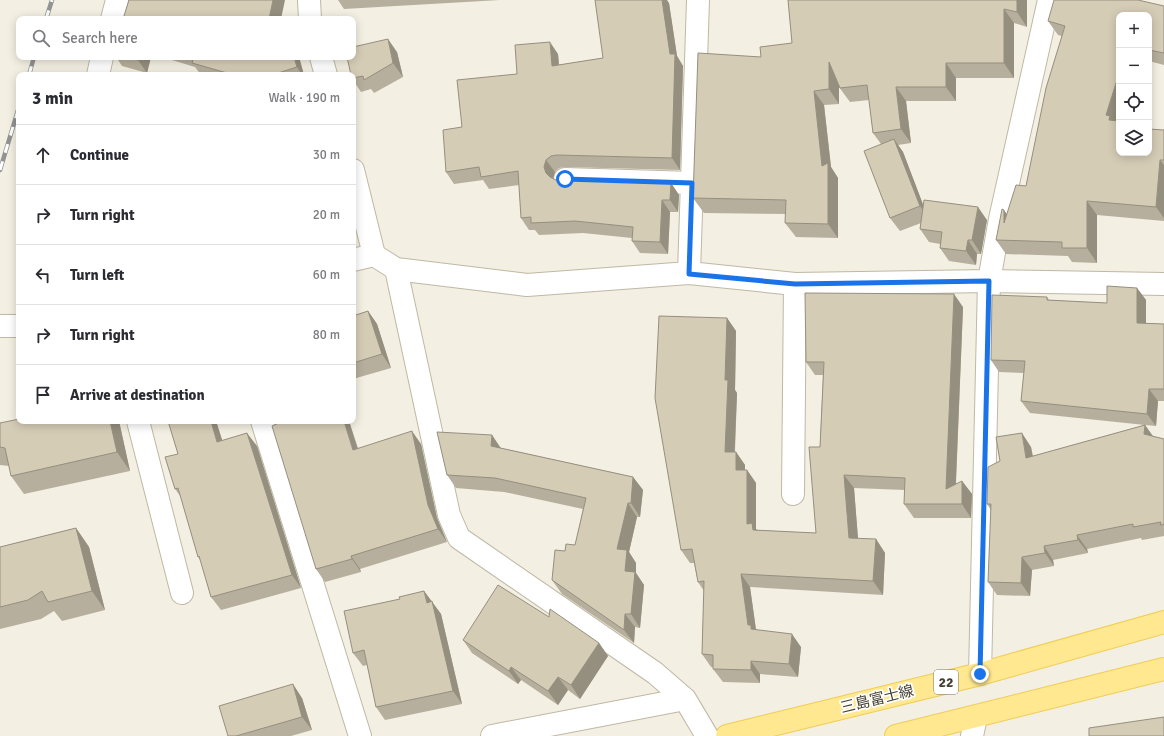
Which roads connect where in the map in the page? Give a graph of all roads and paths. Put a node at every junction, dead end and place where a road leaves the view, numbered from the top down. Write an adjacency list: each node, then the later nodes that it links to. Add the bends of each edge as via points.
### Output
1 (117, 0): 5 (street)
2 (309, 0): 6 (street)
3 (698, 0): 13 (street)
4 (1049, 0): 18 (street, via 1000,219)
5 (113, 16)
6 (310, 16)
7 (101, 60): 9 (street)
8 (322, 60): 10 (street)
9 (99, 72)
10 (325, 72)
11 (565, 179): 13 (street)
12 (356, 182): 14 (street)
13 (692, 183): 17 (street)
14 (374, 255): 15 (street); 16 (street)
15 (356, 259)
16 (396, 269): 17 (street, via 527,285); 30 (street, via 449,515 459,538 656,673)
17 (689, 274): 19 (street)
18 (989, 281): 19 (street); 20 (street); 29 (street)
19 (795, 284): 25 (street)
20 (1164, 284)
21 (0, 326): 22 (street)
22 (16, 326)
23 (139, 424): 26 (street)
24 (263, 424): 32 (street)
25 (793, 494)
26 (182, 593)
27 (1164, 622): 29 (main road, 三島富士線 / 22)
28 (1164, 669): 31 (main road)
29 (980, 674): 35 (main road, 三島富士線 / 22)
30 (685, 699): 33 (street); 34 (street)
31 (974, 726): 36 (main road)
32 (360, 736)
33 (492, 736)
34 (707, 736)
35 (727, 736)
36 (896, 736)

